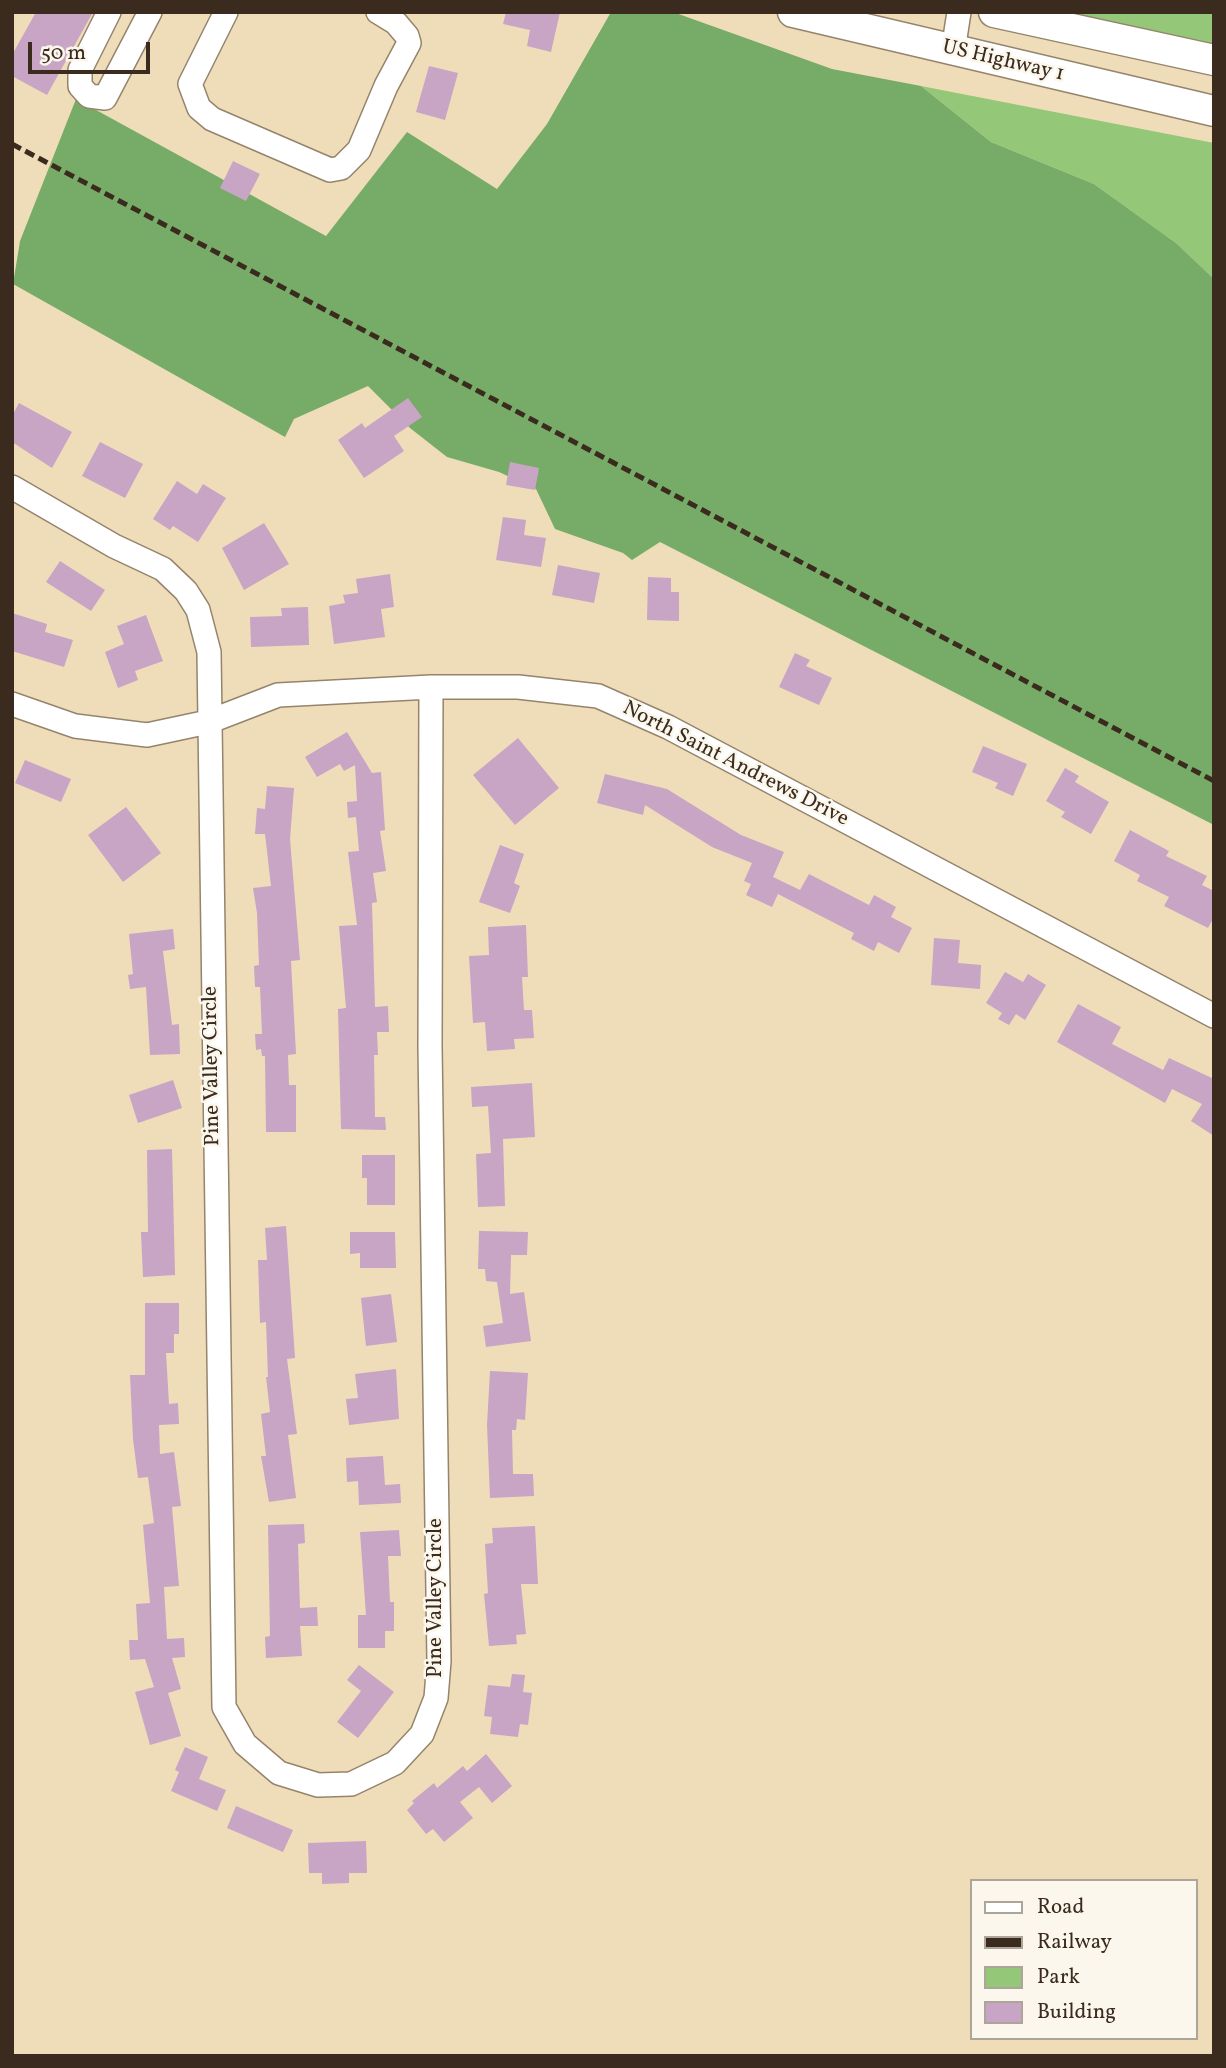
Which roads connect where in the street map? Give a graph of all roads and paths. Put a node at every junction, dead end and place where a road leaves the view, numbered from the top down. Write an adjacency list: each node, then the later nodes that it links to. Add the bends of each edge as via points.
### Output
1 (110, 12): 2 (street, via 80,70 80,86 89,96 105,98)
2 (150, 12)
3 (226, 12): 4 (street, via 190,85 199,108 212,119 330,170 341,168 359,150 409,43 396,23)
4 (378, 12)
5 (793, 12): 8 (main road, US Highway 1)
6 (959, 12): 8 (street)
7 (994, 12): 9 (main road)
8 (953, 51): 10 (main road, US Highway 1)
9 (1214, 60)
10 (1214, 111)
11 (12, 487): 14 (street, Pine Valley Circle, via 163,569 186,591 198,610 209,652)
12 (432, 687): 14 (street, North Saint Andrews Drive, via 278,695); 14 (street, Pine Valley Circle, via 430,1046 438,1673 436,1698 422,1734 395,1763 351,1784 317,1785 279,1773 244,1744 224,1706); 15 (street, North Saint Andrews Drive, via 518,687 598,696 667,727)
13 (12, 704): 14 (street, North Saint Andrews Drive, via 75,726 146,735)
14 (208, 722)
15 (1214, 1016)

